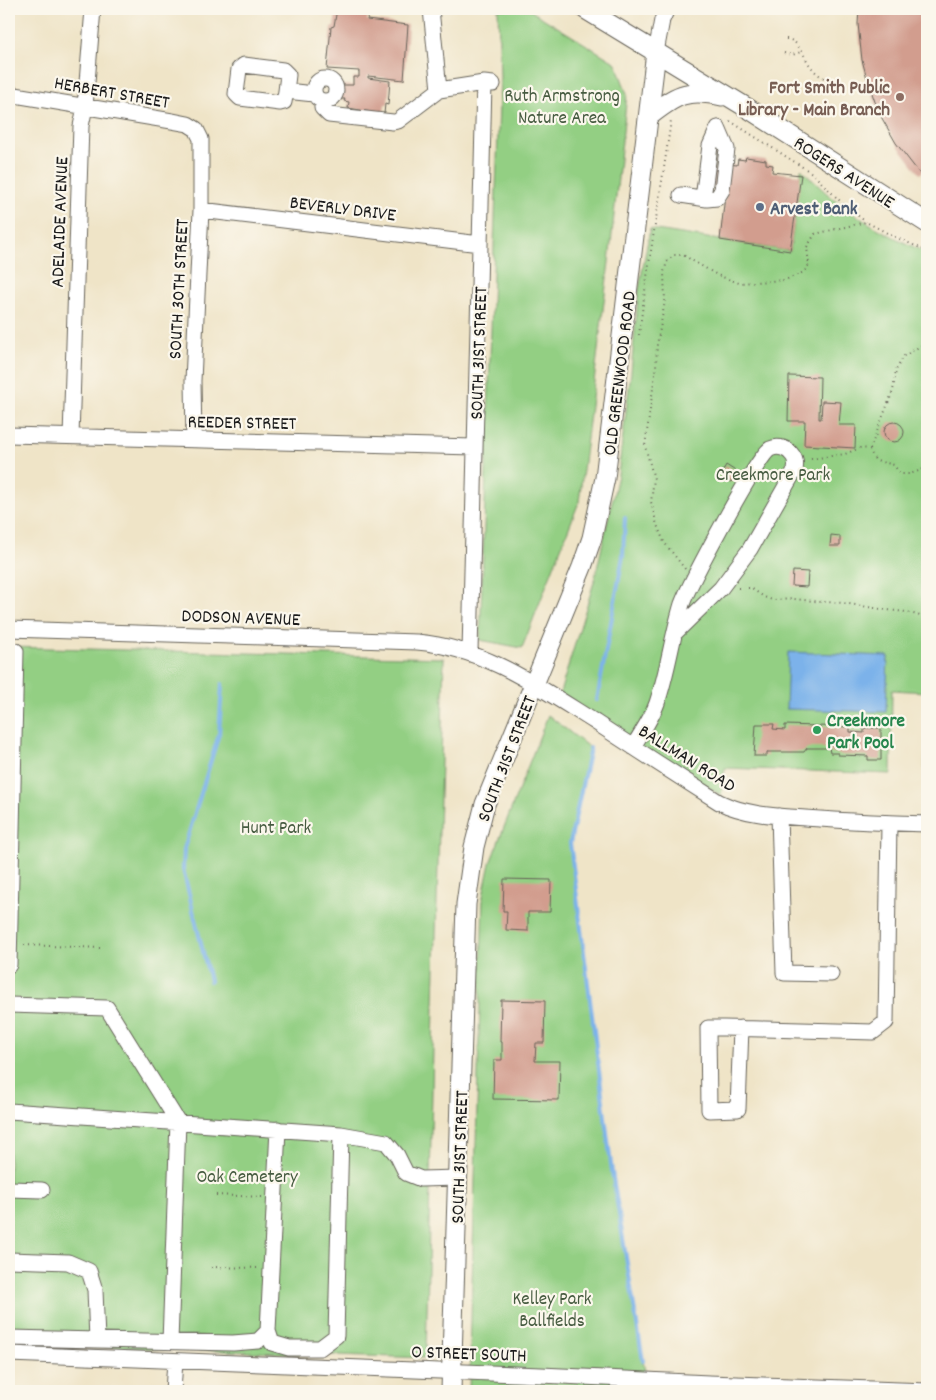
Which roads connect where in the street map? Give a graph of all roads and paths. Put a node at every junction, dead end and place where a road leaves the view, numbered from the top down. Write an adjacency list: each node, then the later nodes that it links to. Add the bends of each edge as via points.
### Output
1 (92, 9): 14 (street, ADELAIDE AVENUE)
2 (431, 9): 10 (street)
3 (585, 9): 6 (main road, ROGERS AVENUE)
4 (667, 9): 6 (street)
5 (786, 39): 7 (path, via 797,44)
6 (656, 52): 13 (main road, ROGERS AVENUE); 15 (main road, OLD GREENWOOD ROAD)
7 (801, 52): 8 (path); 9 (path, via 814,71)
8 (784, 53)
9 (832, 82)
10 (439, 90): 11 (street, via 393,122 329,115 318,98); 21 (street, SOUTH 31ST STREET, via 488,84)
11 (286, 91)
12 (9, 94): 14 (street, HERBERT STREET)
13 (731, 98): 15 (main road, via 706,92 687,93 670,100); 20 (main road, ROGERS AVENUE)
14 (85, 107): 17 (street, HERBERT STREET, via 188,124); 27 (street, ADELAIDE AVENUE, via 81,126)
15 (648, 117): 40 (main road, OLD GREENWOOD ROAD, via 599,508 582,567)
16 (718, 128): 18 (street, via 728,149 722,190 717,198)
17 (201, 139): 19 (street, SOUTH 30TH STREET)
18 (681, 195)
19 (201, 210): 21 (street, BEVERLY DRIVE); 28 (street, SOUTH 30TH STREET, via 193,381)
20 (927, 223)
21 (480, 244): 29 (street, SOUTH 31ST STREET)
22 (927, 251): 33 (path, via 866,222 815,234 807,247 809,265 804,272 785,280 739,283 717,275 683,255 674,256 666,262 665,301 645,446 654,480 652,502 657,524 664,542)
23 (641, 318): 24 (path)
24 (638, 337)
25 (927, 342): 30 (path, via 904,356 896,370 893,391)
26 (9, 435): 27 (street, REEDER STREET)
27 (71, 437): 28 (street, REEDER STREET)
28 (194, 440): 29 (street, REEDER STREET)
29 (474, 447): 39 (street, SOUTH 31ST STREET)
30 (870, 449): 31 (path, via 860,448); 32 (path, via 873,458 894,465 900,474)
31 (811, 460)
32 (927, 468)
33 (686, 571)
34 (731, 588): 35 (path, via 751,588 772,600 794,598 843,603)
35 (927, 618)
36 (9, 629): 39 (street, DODSON AVENUE, via 418,642)
37 (674, 633): 37 (street, via 695,576 752,472 768,450 777,447 788,450 795,459 795,470 750,549 721,588); 42 (street, via 656,706)
38 (9, 651): 41 (street, via 16,651)
39 (470, 652): 40 (street, SOUTH 31ST STREET)
40 (533, 683): 42 (street, BALLMAN ROAD); 57 (main road, SOUTH 31ST STREET, via 484,804 469,875)
41 (12, 724): 43 (street)
42 (633, 747): 44 (street, BALLMAN ROAD, via 719,802 732,808)
43 (11, 804): 47 (street)
44 (779, 816): 45 (street, BALLMAN ROAD); 50 (street, via 784,973)
45 (889, 822): 46 (street, BALLMAN ROAD); 52 (street, via 886,1022 873,1032)
46 (927, 824)
47 (9, 945): 48 (path); 49 (street)
48 (102, 948)
49 (9, 966)
50 (831, 974)
51 (9, 1005): 54 (street, via 107,1008)
52 (741, 1028): 52 (street, via 708,1028 709,1110 738,1109)
53 (9, 1111): 54 (street)
54 (178, 1122): 55 (street); 68 (street)
55 (278, 1129): 56 (street); 61 (street)
56 (341, 1134): 57 (street, via 386,1142 406,1173 421,1179); 65 (street, via 336,1336 320,1348 289,1348 272,1344)
57 (458, 1178): 71 (main road, SOUTH 31ST STREET)
58 (9, 1189): 59 (street)
59 (42, 1190)
60 (216, 1195): 61 (path)
61 (274, 1197): 64 (street)
62 (9, 1260): 67 (street, via 68,1262 88,1271 94,1290)
63 (211, 1268): 64 (path)
64 (271, 1269): 65 (street)
65 (268, 1331): 68 (street, via 258,1342)
66 (9, 1338): 67 (street)
67 (96, 1340): 68 (street)
68 (170, 1342)
69 (9, 1354): 70 (street, O STREET SOUTH)
70 (175, 1360): 71 (street, O STREET SOUTH); 75 (street)
71 (452, 1372): 72 (street, O STREET SOUTH); 76 (main road, SOUTH 31ST STREET)
72 (668, 1386): 73 (street, O STREET SOUTH)
73 (711, 1387): 74 (street, O STREET SOUTH)
74 (739, 1388): 77 (street, O STREET SOUTH)
75 (173, 1391)
76 (451, 1391)
77 (927, 1391)

